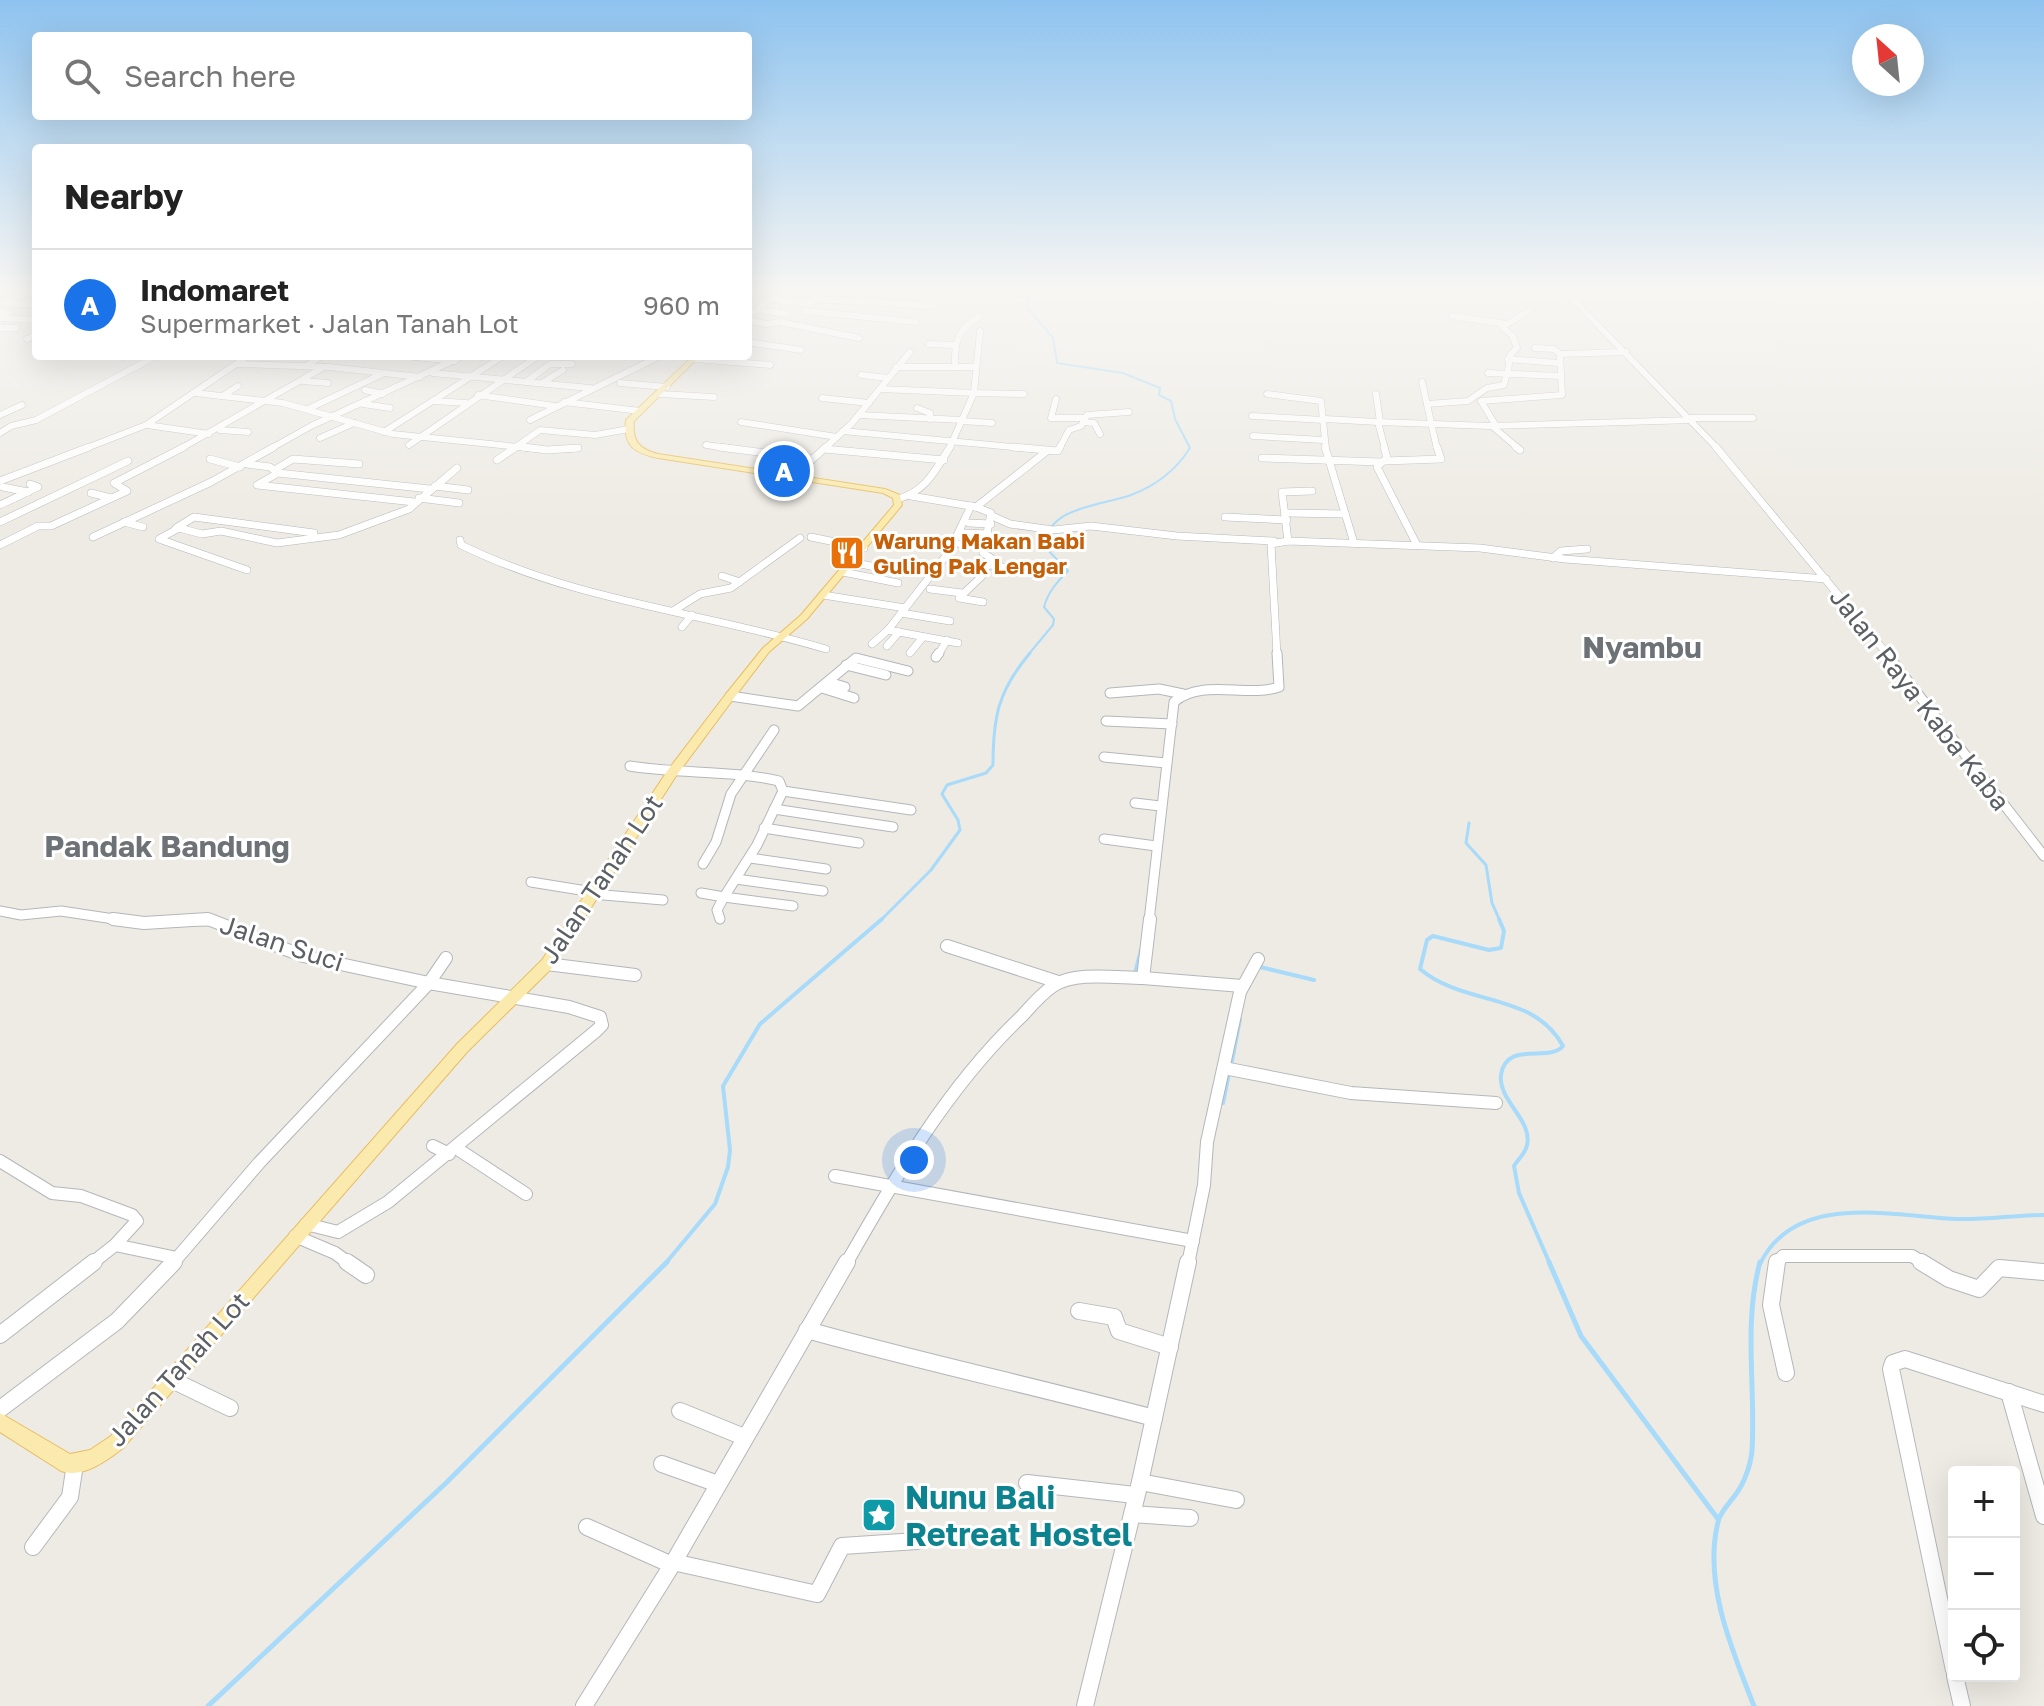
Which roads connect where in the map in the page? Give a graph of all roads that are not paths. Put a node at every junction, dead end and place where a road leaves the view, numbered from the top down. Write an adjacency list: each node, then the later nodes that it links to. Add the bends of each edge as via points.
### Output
1 (896, 367): 26 (street)
2 (976, 367): 41 (street)
3 (134, 368): 87 (street, via 36,420)
4 (232, 368): 40 (street)
5 (326, 368): 28 (street)
6 (333, 368): 18 (street)
7 (398, 368): 18 (street)
8 (442, 368): 19 (street)
9 (485, 368): 25 (street)
10 (520, 368): 27 (street)
11 (545, 368): 29 (street)
12 (565, 368): 32 (street)
13 (635, 368): 37 (street)
14 (686, 368): 39 (main road)
15 (1507, 368): 21 (street)
16 (1559, 368): 23 (street)
17 (1641, 368): 71 (street, Jalan Raya Kaba Kaba)
18 (386, 373): 24 (street); 35 (street)
19 (431, 373): 24 (street); 25 (street)
20 (1488, 373): 21 (street)
21 (1507, 374): 23 (street); 57 (street, via 1504,385 1487,388 1481,396 1456,404)
22 (861, 375): 26 (street)
23 (1560, 376): 84 (street, via 1561,397 1480,401)
24 (422, 377): 42 (street)
25 (471, 377): 27 (street); 52 (street)
26 (888, 378): 38 (street)
27 (500, 380): 29 (street); 47 (street)
28 (301, 381): 31 (street); 51 (street)
29 (526, 382): 32 (street)
30 (1422, 382): 57 (street)
31 (328, 383)
32 (542, 383): 37 (street)
33 (620, 383): 39 (street)
34 (238, 386): 46 (street)
35 (364, 386): 36 (street); 42 (street); 62 (street)
36 (379, 386)
37 (590, 388): 53 (street)
38 (880, 389): 41 (street); 55 (street)
39 (663, 390): 48 (street); 63 (main road)
40 (195, 393): 46 (street); 83 (street)
41 (974, 393): 43 (street); 75 (street)
42 (383, 394): 56 (street)
43 (1024, 394)
44 (1267, 394): 74 (street, via 1321,401)
45 (1376, 394): 78 (street)
46 (224, 395): 51 (street)
47 (477, 395): 54 (street); 59 (street)
48 (714, 397)
49 (822, 398): 55 (street)
50 (1056, 399): 73 (street, via 1051,418)
51 (270, 400): 62 (street); 85 (street)
52 (434, 401): 54 (street); 90 (street)
53 (564, 402): 59 (street); 63 (street)
54 (466, 403): 96 (street)
55 (869, 403): 65 (street)
56 (362, 404): 60 (street); 66 (street)
57 (1427, 404): 82 (street)
58 (22, 405): 69 (street)
59 (555, 406): 72 (street)
60 (390, 408)
61 (917, 408): 70 (street, via 930,413)
62 (308, 409): 66 (street)
63 (640, 411): 86 (main road)
64 (1129, 412): 73 (street, via 1094,413)
65 (859, 415): 70 (street); 88 (street)
66 (334, 416): 79 (street); 115 (street)
67 (1252, 416): 74 (street)
68 (1753, 418): 71 (street)
69 (0, 419)
70 (930, 419): 75 (street)
71 (1692, 419): 84 (street); 176 (street, Jalan Raya Kaba Kaba)
72 (530, 420)
73 (1083, 420): 81 (street); 105 (street, via 1069,430 1058,451)
74 (1325, 420): 78 (street); 97 (street)
75 (962, 421): 80 (street); 98 (street)
76 (741, 422): 94 (street)
77 (1105, 422): 81 (street)
78 (1379, 422): 82 (street); 113 (street, via 1387,458)
79 (354, 423): 90 (street); 95 (street)
80 (992, 423)
81 (1094, 423): 92 (street)
82 (1430, 424): 84 (street); 113 (street, via 1440,460)
83 (146, 425): 91 (street); 119 (street)
84 (1494, 426): 104 (street)
85 (218, 429): 89 (street); 91 (street)
86 (629, 429): 101 (street, via 595,435 540,430); 118 (main road, via 633,447 648,454)
87 (1, 431)
88 (843, 431): 94 (street); 98 (street)
89 (248, 432)
90 (384, 432): 96 (street)
91 (209, 434): 127 (street, via 114,483 129,490)
92 (1100, 434)
93 (1253, 436): 97 (street)
94 (837, 437): 103 (street)
95 (320, 438)
96 (420, 438): 99 (street); 101 (street)
97 (1323, 440): 111 (street)
98 (953, 442): 105 (street); 110 (street)
99 (409, 445)
100 (706, 445): 108 (street)
101 (512, 446): 102 (street); 109 (street)
102 (578, 448)
103 (824, 449): 108 (street); 110 (street)
104 (1520, 450)
105 (1047, 451): 134 (street)
106 (1262, 458): 111 (street)
107 (210, 459): 115 (street)
108 (812, 459): 118 (street)
109 (497, 460)
110 (944, 460): 126 (street, via 928,483)
111 (1329, 460): 113 (street); 137 (street)
112 (128, 461): 142 (street)
113 (1383, 462): 159 (street, via 1377,467)
114 (359, 464): 117 (street, via 293,459)
115 (244, 466): 117 (street); 129 (street)
116 (457, 468): 120 (street)
117 (277, 471): 120 (street); 128 (street, via 257,485)
118 (794, 476): 126 (main road)
119 (2, 484): 131 (street, via 29,488)
120 (433, 487): 121 (street); 128 (street)
121 (468, 490)
122 (1267, 491): 124 (street)
123 (1312, 491): 124 (street)
124 (1282, 492): 138 (street)
125 (91, 493): 127 (street)
126 (905, 497): 134 (street); 160 (main road, Jalan Tanah Lot)
127 (111, 498): 135 (street)
128 (416, 500): 130 (street); 146 (street, via 406,510 345,533 277,543)
129 (167, 502): 133 (street); 143 (street)
130 (459, 503)
131 (0, 505)
132 (72, 505): 135 (street)
133 (181, 506)
134 (974, 506): 141 (street); 185 (street, via 949,552)
135 (87, 509): 139 (street)
136 (54, 513): 139 (street)
137 (1345, 514): 138 (street); 156 (street)
138 (1286, 516): 140 (street); 155 (street)
139 (69, 517): 157 (street)
140 (1225, 517)
141 (992, 520): 144 (street); 149 (street); 154 (street, via 1053,530 1099,526)
142 (0, 522)
143 (124, 522): 145 (street); 150 (street)
144 (969, 523)
145 (143, 527)
146 (176, 528): 148 (street, via 194,517); 171 (street, via 159,539)
147 (963, 533): 149 (street)
148 (317, 534)
149 (988, 534): 158 (street)
150 (93, 537)
151 (811, 537): 160 (street)
152 (800, 538): 163 (street)
153 (460, 540): 186 (street, via 504,569)
154 (1274, 541): 155 (street); 207 (street, via 1279,687)
155 (1288, 541): 156 (street)
156 (1354, 543): 159 (street)
157 (0, 545)
158 (985, 545): 164 (street, via 962,544); 168 (street, via 983,554 991,558)
159 (1417, 545): 166 (street)
160 (864, 548): 170 (main road, Jalan Tanah Lot)
161 (768, 549): 163 (street)
162 (1587, 549): 166 (street, via 1558,551)
163 (779, 553): 167 (street)
164 (963, 554)
165 (755, 557): 167 (street)
166 (1553, 558): 176 (street)
167 (767, 562): 174 (street)
168 (990, 565): 173 (street); 179 (street)
169 (738, 567): 174 (street)
170 (847, 567): 172 (street); 178 (street); 183 (main road, Jalan Tanah Lot)
171 (247, 570)
172 (895, 571)
173 (1028, 571)
174 (753, 572): 177 (street)
175 (722, 576): 177 (street)
176 (1826, 579): 228 (street, Jalan Raya Kaba Kaba)
177 (740, 582): 186 (street, via 730,589 717,587 694,595)
178 (898, 583)
179 (971, 587): 181 (street); 182 (street)
180 (930, 589): 182 (street)
181 (985, 589)
182 (962, 593): 184 (street, via 960,599 970,606)
183 (823, 595): 185 (street); 192 (main road, Jalan Tanah Lot)
184 (983, 602)
185 (903, 610): 188 (street); 190 (street)
186 (673, 611): 187 (street)
187 (692, 615): 189 (street); 192 (street)
188 (950, 621)
189 (682, 627)
190 (888, 630): 191 (street); 196 (street)
191 (899, 632): 193 (street); 197 (street)
192 (787, 635): 198 (street); 208 (main road, Jalan Tanah Lot, via 766,650)
193 (923, 637): 194 (street); 199 (street)
194 (947, 640): 195 (street); 200 (street)
195 (958, 643)
196 (872, 644)
197 (887, 646)
198 (826, 649)
199 (910, 653)
200 (936, 657)
201 (846, 665): 202 (street, via 861,657); 203 (street); 204 (street)
202 (908, 671)
203 (886, 675)
204 (825, 685): 205 (street); 208 (street, via 794,707); 209 (street)
205 (845, 687)
206 (1110, 693): 207 (street, via 1159,689)
207 (1183, 694): 211 (street, via 1175,701)
208 (730, 696): 216 (main road, Jalan Tanah Lot)
209 (854, 698)
210 (1106, 721): 211 (street)
211 (1172, 724): 214 (street)
212 (774, 730): 217 (street)
213 (1104, 757): 214 (street)
214 (1166, 763): 220 (street)
215 (630, 766): 216 (street)
216 (672, 773): 217 (street); 235 (main road, Jalan Tanah Lot)
217 (742, 777): 218 (street, via 777,780); 230 (street)
218 (783, 791): 221 (street); 222 (street)
219 (1135, 803): 220 (street)
220 (1160, 806): 227 (street)
221 (774, 809): 223 (street); 224 (street)
222 (911, 810)
223 (893, 827)
224 (764, 828): 226 (street); 229 (street)
225 (1104, 839): 227 (street)
226 (859, 843)
227 (1156, 846): 247 (street)
228 (2044, 856)
229 (750, 858): 231 (street); 232 (street)
230 (703, 864)
231 (826, 869)
232 (736, 879): 234 (street); 237 (street)
233 (531, 882): 235 (street)
234 (823, 891)
235 (592, 893): 238 (street); 245 (main road, Jalan Tanah Lot)
236 (701, 893): 237 (street)
237 (724, 897): 239 (street); 241 (street, via 717,910)
238 (663, 900)
239 (793, 906)
240 (0, 911): 249 (street, Jalan Suci, via 61,911 144,923 208,919 303,956)
241 (720, 919)
242 (947, 946): 248 (street)
243 (446, 958): 249 (street)
244 (1258, 959): 250 (street)
245 (547, 964): 246 (street); 251 (main road, Jalan Tanah Lot)
246 (635, 975)
247 (1137, 978): 248 (street); 250 (street)
248 (1058, 982): 258 (street, via 999,1037 957,1087)
249 (429, 983): 251 (street, Jalan Suci); 264 (street)
250 (1241, 989): 252 (street)
251 (515, 998): 255 (street, Jalan Suci, via 592,1012 602,1025); 260 (main road, Jalan Tanah Lot, via 462,1048)
252 (1224, 1068): 253 (street, via 1351,1093); 262 (street)
253 (1496, 1103)
254 (433, 1146): 255 (street)
255 (452, 1151): 259 (street); 260 (street, via 405,1191 344,1230 331,1232)
256 (0, 1161): 263 (street, via 52,1193 81,1196 136,1217)
257 (835, 1176): 258 (street)
258 (895, 1188): 262 (street); 268 (street)
259 (526, 1194)
260 (306, 1224): 261 (main road, Jalan Tanah Lot)
261 (295, 1236): 266 (street, via 335,1253); 272 (main road, Jalan Tanah Lot)
262 (1193, 1241): 270 (street)
263 (115, 1245): 264 (street); 269 (street)
264 (177, 1258): 276 (street, via 117,1321)
265 (2044, 1272): 271 (street, via 1999,1268 1979,1289 1949,1279 1912,1256 1783,1256 1777,1260 1771,1305)
266 (366, 1275)
267 (1079, 1311): 270 (street, via 1114,1317 1119,1331)
268 (809, 1331): 278 (street); 280 (street)
269 (0, 1335)
270 (1170, 1347): 278 (street)
271 (1786, 1373)
272 (172, 1380): 275 (street); 281 (main road, Jalan Tanah Lot, via 109,1449)
273 (2009, 1392): 274 (street); 288 (street); 294 (street, via 1905,1359 1891,1369)
274 (2044, 1404)
275 (230, 1408)
276 (0, 1409)
277 (680, 1411): 280 (street)
278 (1154, 1418): 285 (street)
279 (0, 1422): 281 (main road, via 64,1463)
280 (744, 1437): 284 (street)
281 (75, 1464): 292 (street, via 70,1497)
282 (662, 1464): 284 (street)
283 (1027, 1483): 285 (street)
284 (718, 1484): 293 (street)
285 (1137, 1488): 286 (street); 287 (street)
286 (1236, 1500)
287 (1132, 1514): 289 (street); 297 (street)
288 (2044, 1516)
289 (1190, 1518)
290 (587, 1527): 293 (street)
291 (917, 1541): 293 (street, via 842,1546 817,1594)
292 (33, 1547)
293 (673, 1564): 296 (street)
294 (1948, 1640)
295 (1957, 1682): 298 (street)
296 (584, 1706)
297 (1085, 1706)
298 (1962, 1706)

